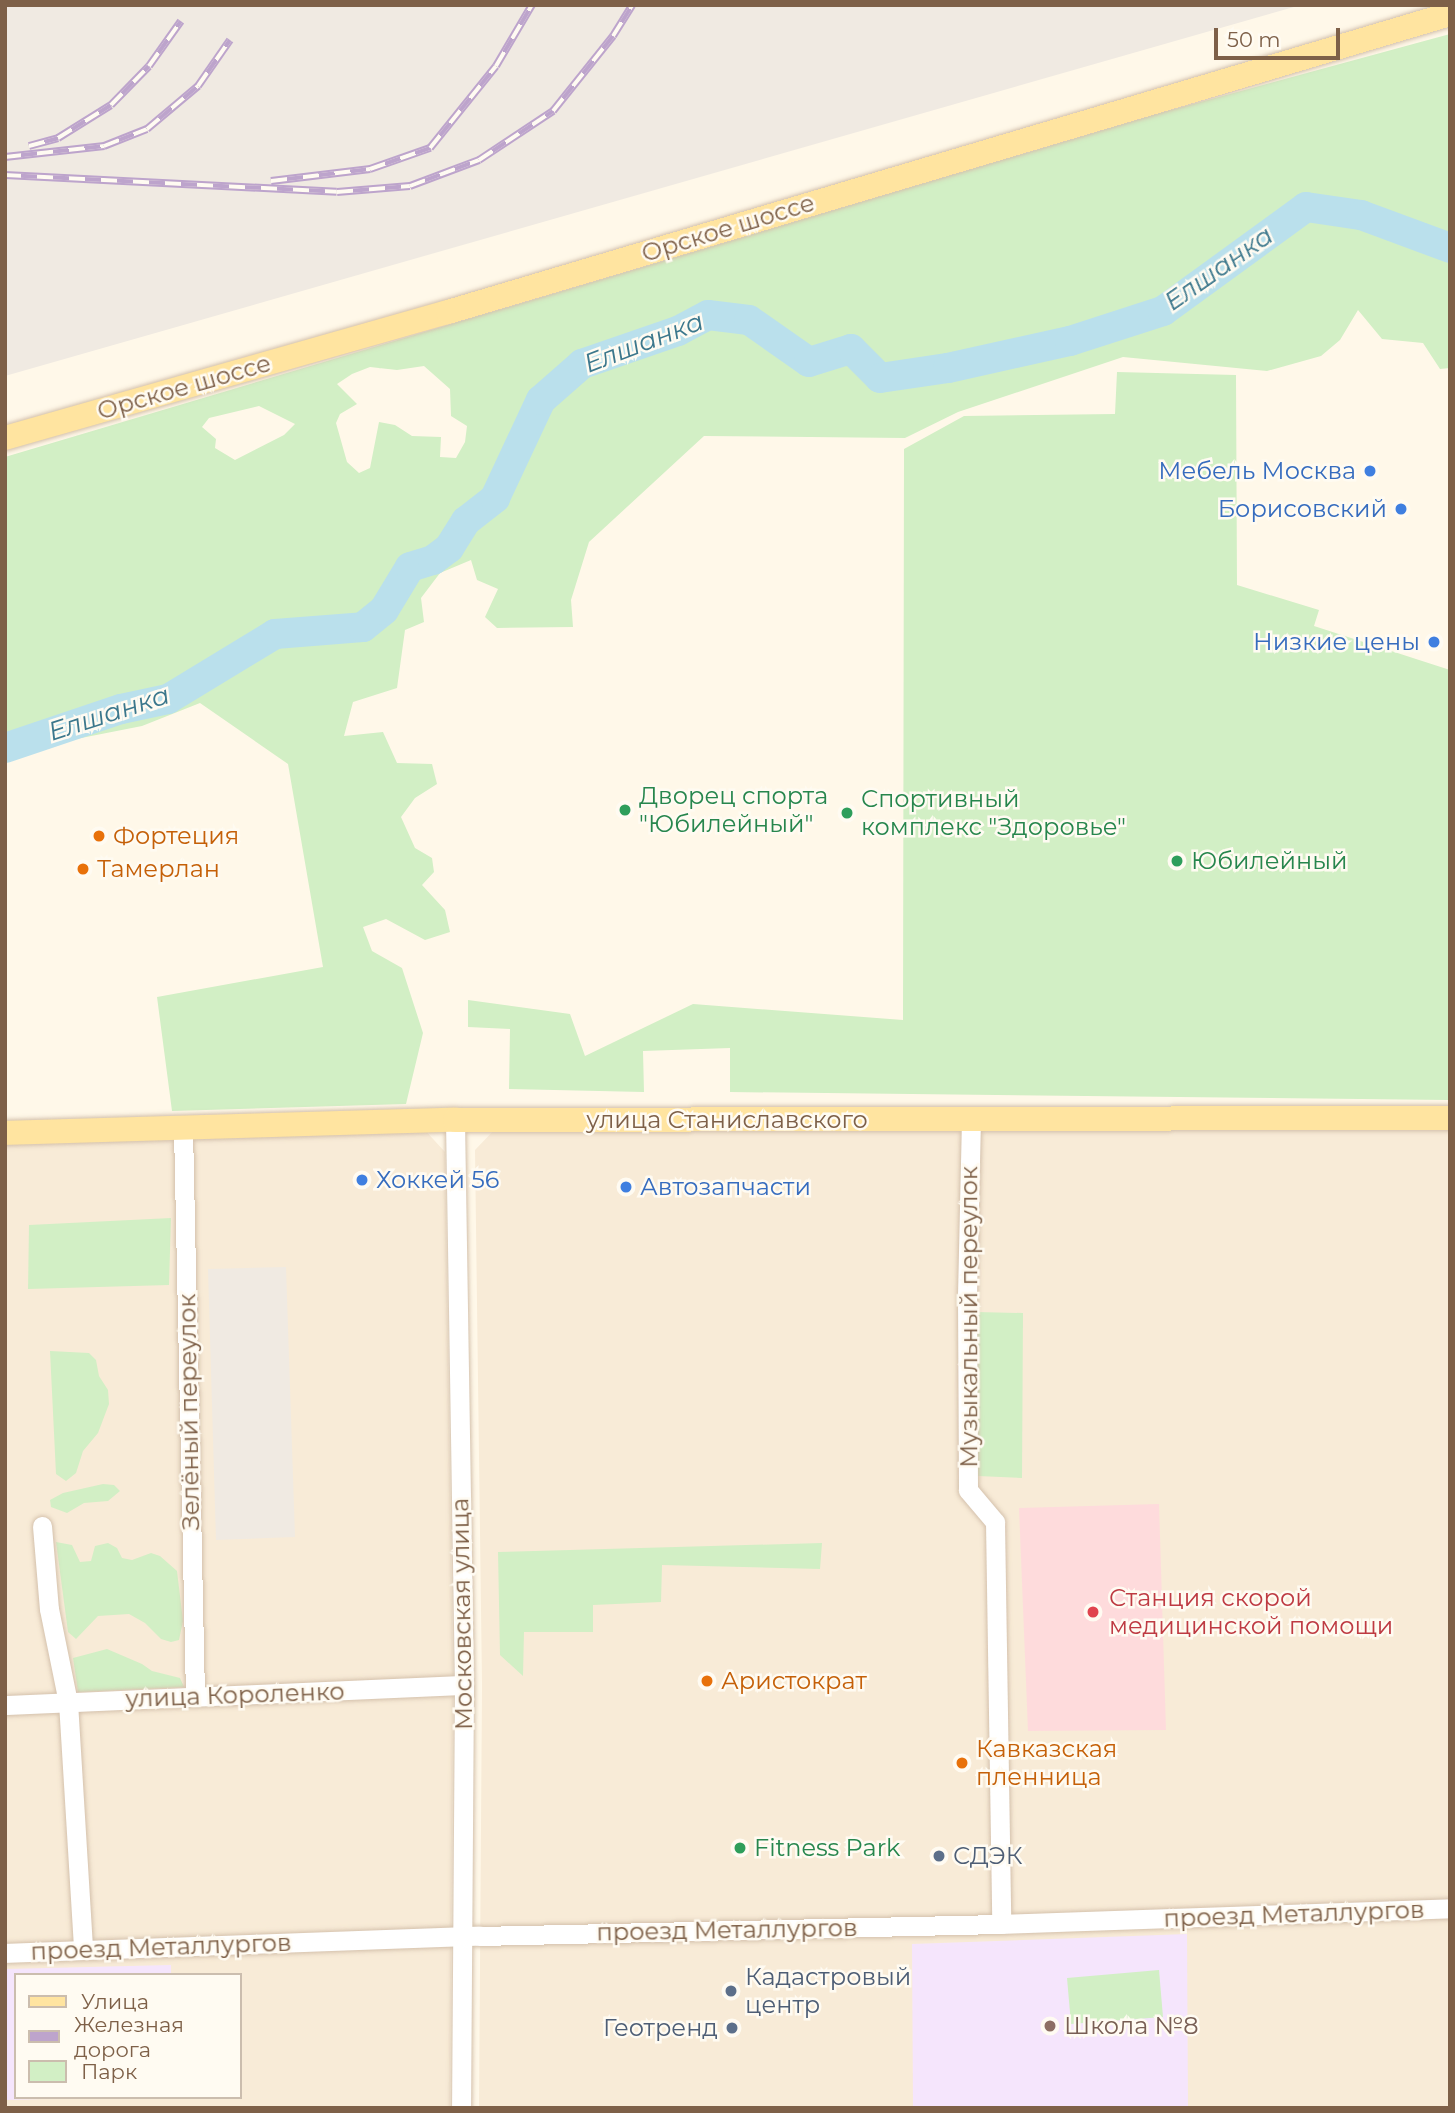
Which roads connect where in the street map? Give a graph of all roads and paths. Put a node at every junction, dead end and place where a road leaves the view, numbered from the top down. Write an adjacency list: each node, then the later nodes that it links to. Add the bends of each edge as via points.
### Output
1 (1450, 14): 2 (main road, Орское шоссе, via 461,308)
2 (5, 438)
3 (1450, 1118): 4 (main road, улица Станиславского)
4 (971, 1119): 5 (main road, улица Станиславского); 14 (street, Музыкальный переулок, via 968,1490 995,1522)
5 (455, 1120): 6 (main road, улица Станиславского); 9 (street, Московская улица)
6 (183, 1128): 7 (main road, улица Станиславского); 10 (street, Зелёный переулок)
7 (5, 1133)
8 (42, 1526): 11 (street, via 49,1609)
9 (464, 1685): 10 (street, улица Короленко); 15 (street, Московская улица)
10 (195, 1697): 11 (street, улица Короленко)
11 (68, 1702): 12 (street, улица Короленко); 16 (street)
12 (5, 1705)
13 (1450, 1908): 14 (street, проезд Металлургов)
14 (1002, 1924): 15 (street, проезд Металлургов)
15 (463, 1936): 16 (street, проезд Металлургов); 18 (street, Московская улица)
16 (83, 1950): 17 (street, проезд Металлургов)
17 (5, 1953)
18 (461, 2108)

